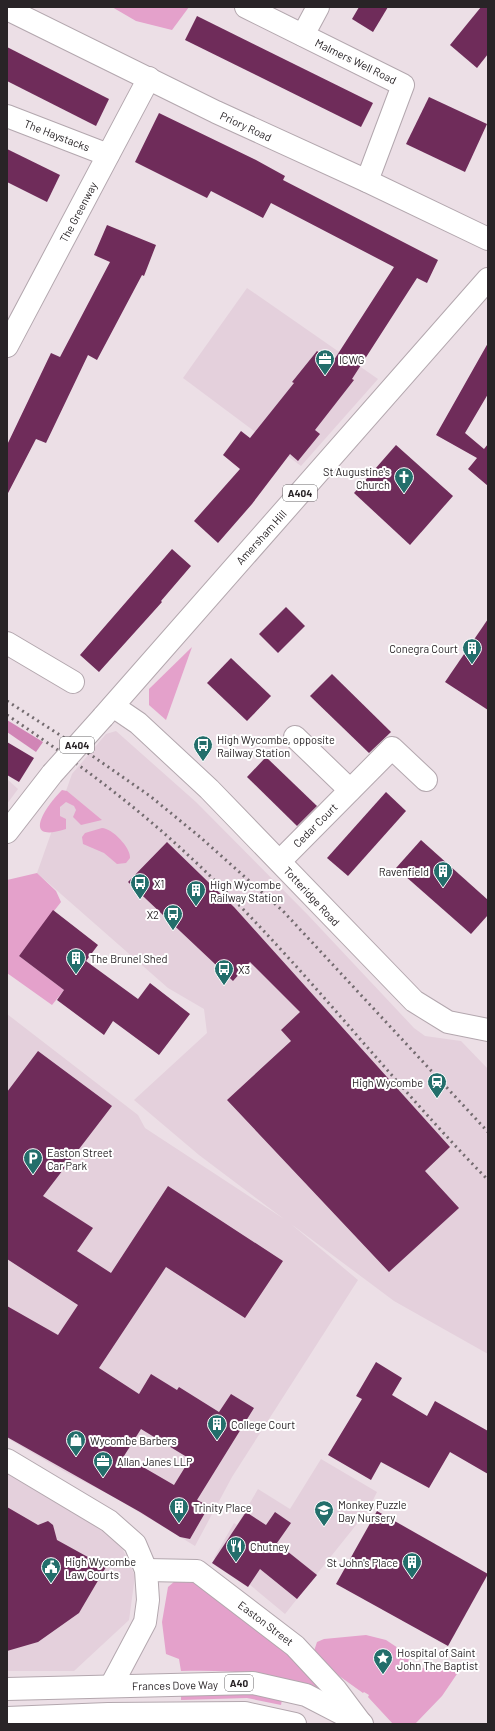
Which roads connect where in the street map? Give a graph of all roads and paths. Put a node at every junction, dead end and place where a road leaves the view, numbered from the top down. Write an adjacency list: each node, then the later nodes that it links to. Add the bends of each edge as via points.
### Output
1 (246, 7): 4 (street, Malmers Well Road)
2 (318, 7): 4 (street, Malmers Well Road)
3 (7, 9): 5 (street, Priory Road)
4 (303, 35): 8 (street, Malmers Well Road, via 403,85)
5 (149, 78): 7 (street, The Greenway); 8 (street, Priory Road, via 216,112)
6 (7, 116): 7 (street, The Haystacks)
7 (108, 154): 11 (street, The Greenway)
8 (367, 180): 9 (street, Priory Road)
9 (488, 239)
10 (488, 279): 14 (street, Amersham Hill / A404)
11 (7, 346)
12 (7, 643): 13 (street)
13 (73, 682)
14 (108, 711): 18 (street, A404, bridge, via 52,774); 19 (street, Totteridge Road, via 138,723 209,789)
15 (295, 737): 17 (street)
16 (426, 780): 17 (street, Cedar Court, via 392,748)
17 (350, 790): 19 (street, Cedar Court)
18 (7, 832)
19 (280, 861): 20 (street, Totteridge Road, via 414,1001 448,1022)
20 (488, 1030)
21 (7, 1460): 22 (street, via 109,1520 135,1544)
22 (146, 1570): 23 (street, via 148,1600 145,1622); 27 (street, Easton Street, via 197,1572 295,1646 336,1690)
23 (111, 1686): 24 (street, Frances Dove Way / A40); 25 (street); 27 (street, Frances Dove Way / A40, via 253,1683 306,1695)
24 (7, 1688)
25 (108, 1714): 26 (street); 28 (street, via 245,1713)
26 (7, 1718)
27 (361, 1723)
28 (295, 1724)

